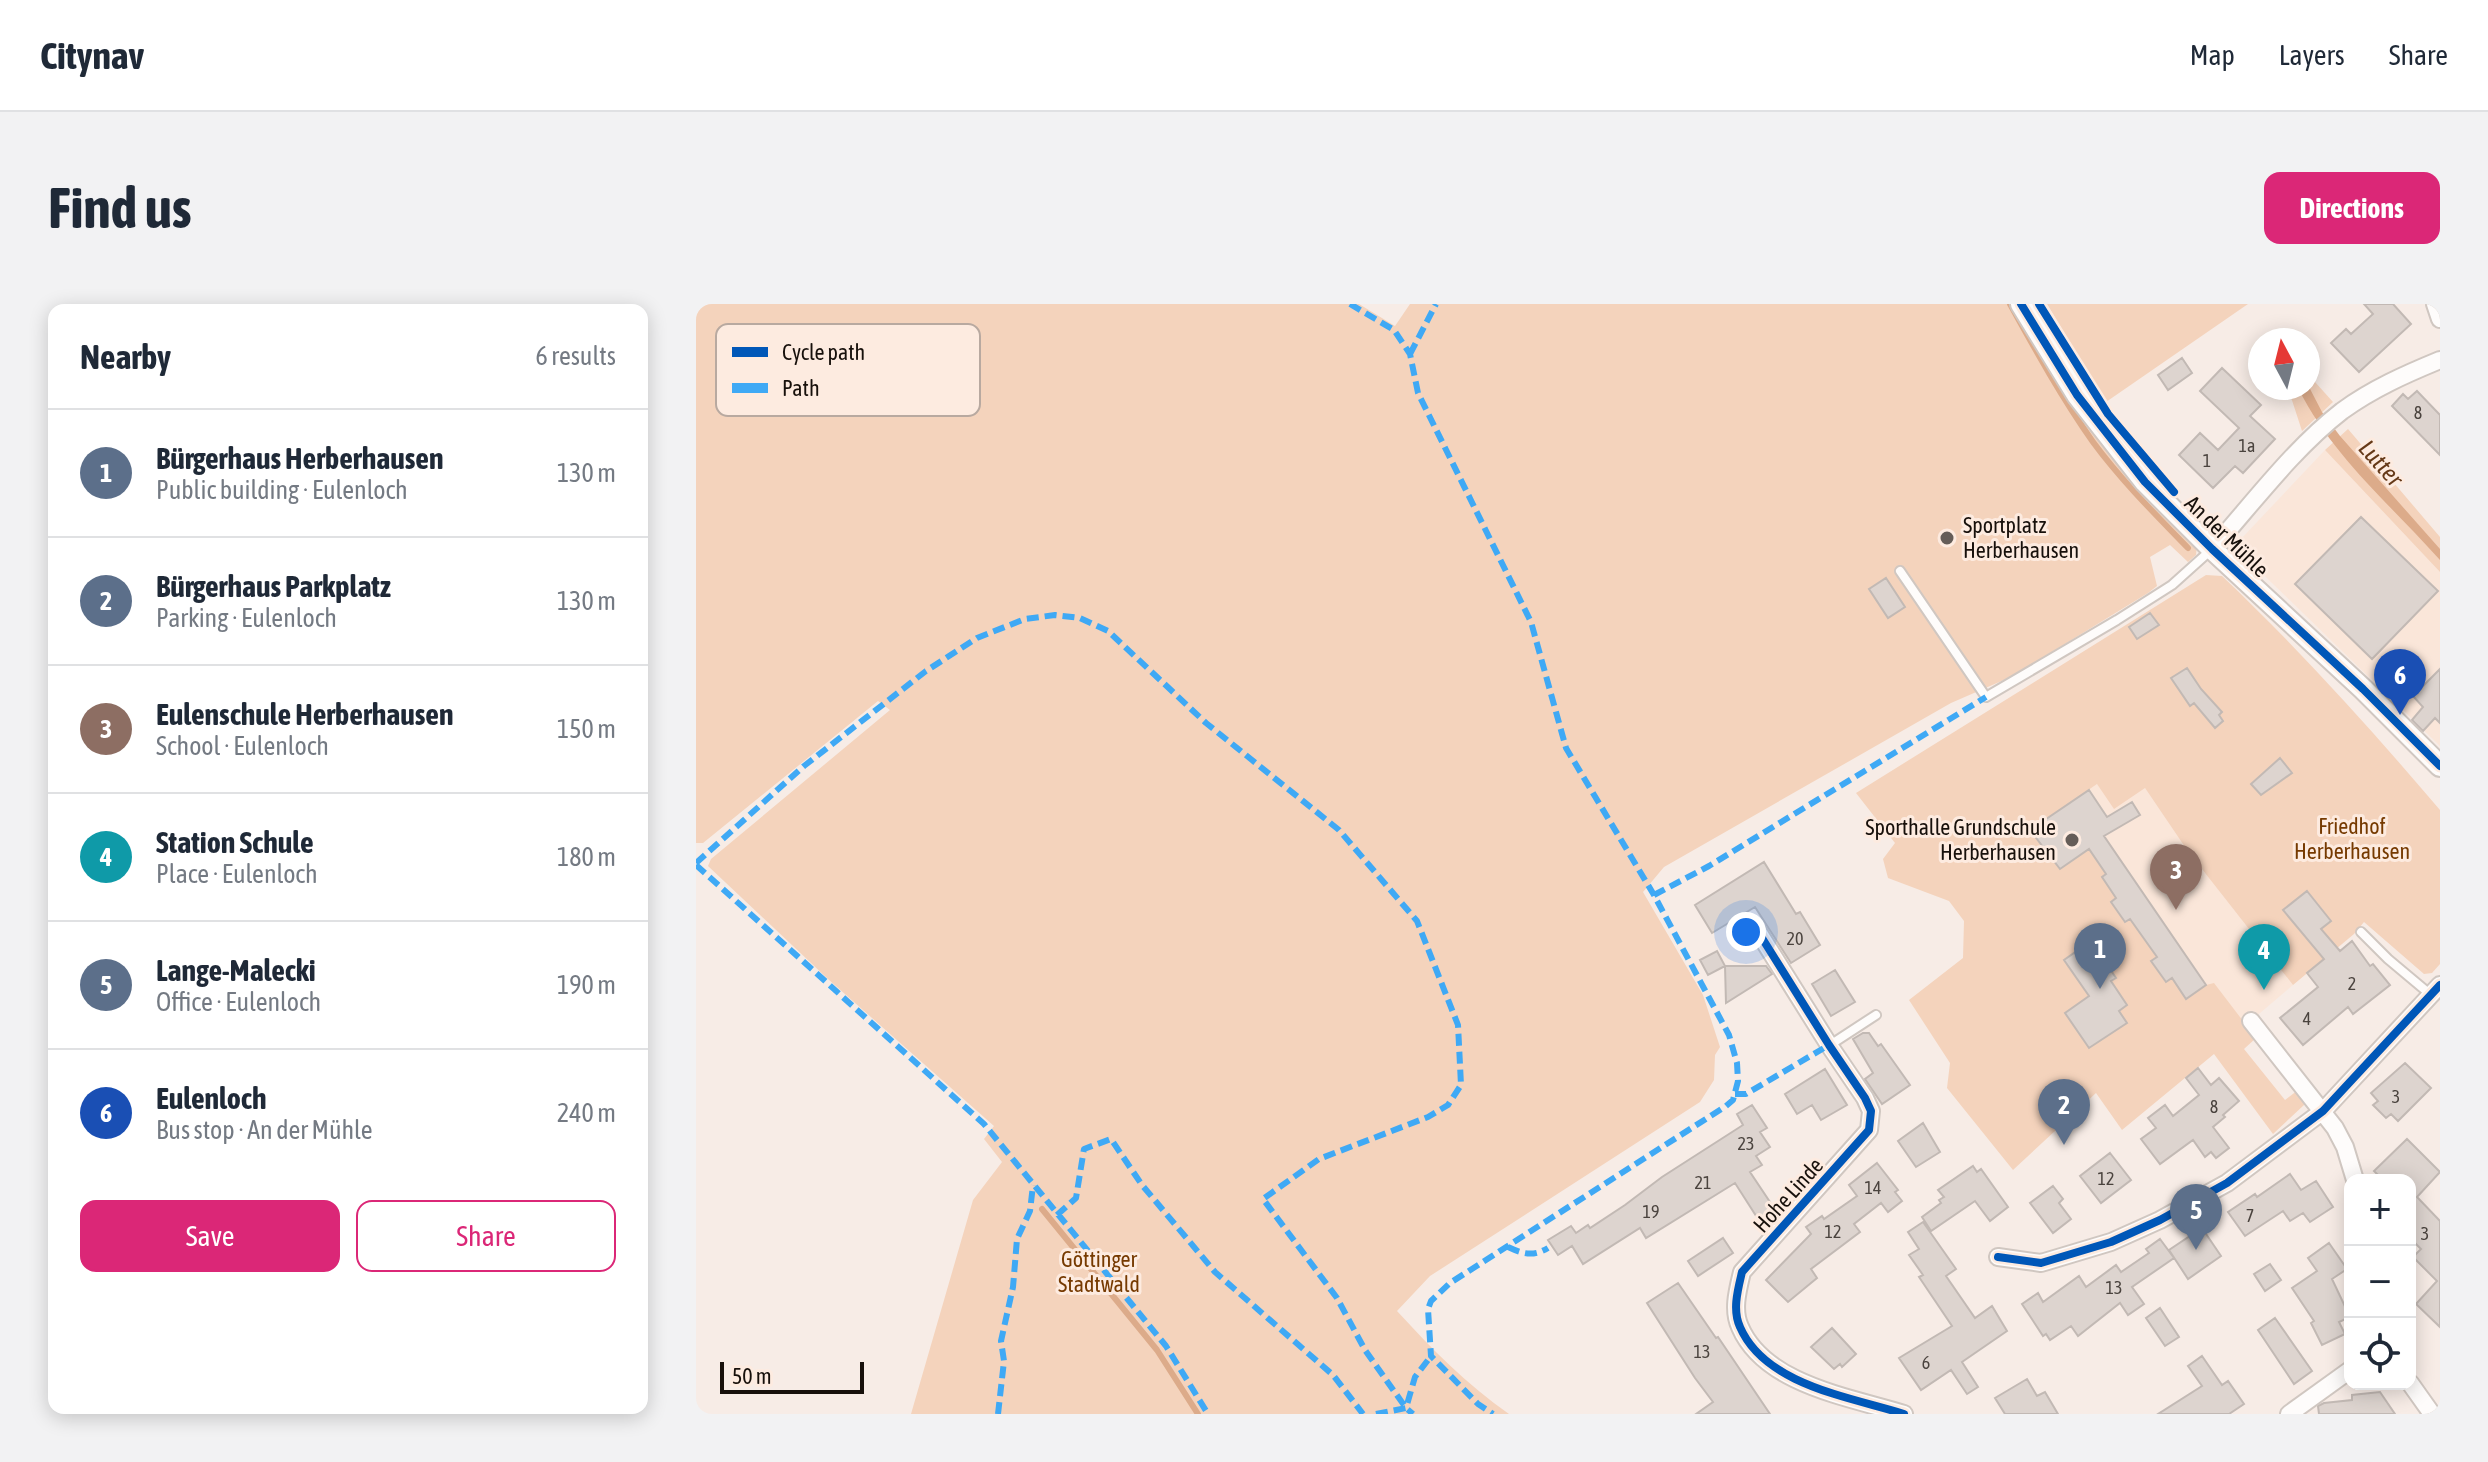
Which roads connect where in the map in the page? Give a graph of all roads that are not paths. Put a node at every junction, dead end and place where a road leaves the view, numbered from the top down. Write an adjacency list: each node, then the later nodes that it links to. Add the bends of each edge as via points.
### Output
1 (2021, 304): 5 (street, An der Mühle, via 2101,429)
2 (2435, 304): 3 (street)
3 (2440, 319)
4 (2440, 360): 5 (street, via 2339,414 2308,441)
5 (2212, 549): 6 (lane, via 2172,585 1986,697); 7 (street, An der Mühle)
6 (1900, 571)
7 (2440, 766)
8 (1757, 930): 13 (street, Hohe Linde)
9 (2361, 932): 10 (lane, via 2388,959)
10 (2435, 990): 14 (street)
11 (1876, 1015): 13 (lane)
12 (2251, 1021): 14 (street)
13 (1829, 1045): 19 (street, Hohe Linde, via 1865,1098 1871,1111 1869,1130 1742,1272 1736,1297 1738,1325 1756,1352 1777,1370)
14 (2323, 1111): 15 (street, via 2345,1147); 16 (street, via 2227,1183 2160,1220 2111,1242 2041,1263)
15 (2353, 1174)
16 (1998, 1257)
17 (2344, 1374): 20 (street)
18 (2415, 1390): 21 (street)
19 (1904, 1414)
20 (2289, 1414)
21 (2432, 1414)

